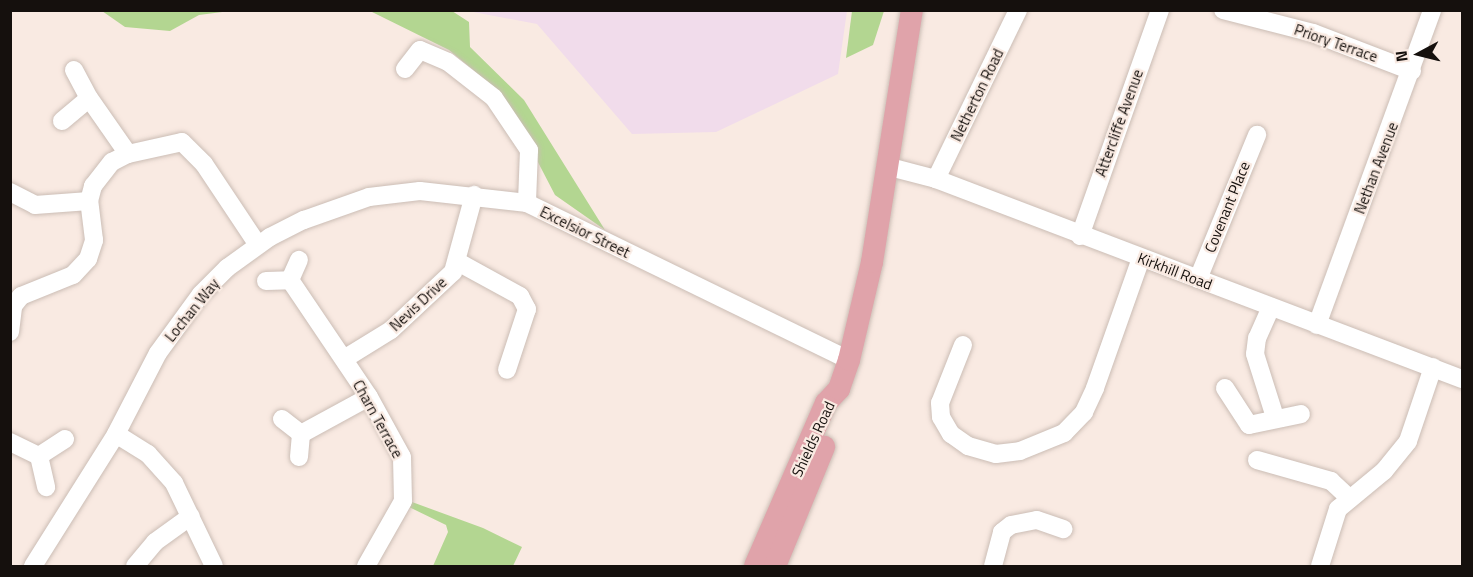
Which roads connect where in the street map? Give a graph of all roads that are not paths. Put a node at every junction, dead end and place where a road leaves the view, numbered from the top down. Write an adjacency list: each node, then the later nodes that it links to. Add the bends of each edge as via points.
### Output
1 (912, 10): 14 (main road)
2 (1018, 10): 15 (street, Netherton Road)
3 (1160, 10): 20 (street, Attercliffe Avenue)
4 (1223, 10): 6 (street, Priory Terrace)
5 (1432, 10): 9 (street, Nethan Avenue)
6 (1296, 19): 9 (street, Priory Terrace)
7 (405, 69): 19 (street, Excelsior Street, via 420,50 448,62 495,98 529,150)
8 (74, 70): 10 (street)
9 (1412, 71): 29 (street, Nethan Avenue)
10 (89, 99): 11 (street); 13 (street)
11 (62, 121)
12 (1257, 135): 25 (street, Covenant Place)
13 (128, 154): 18 (street, via 112,162 93,186); 21 (street, via 183,142 204,164)
14 (886, 166): 15 (street, Kirkhill Road); 33 (main road, via 872,262)
15 (936, 179): 20 (street, Kirkhill Road)
16 (10, 192): 18 (street, via 35,205)
17 (474, 195): 19 (street, Lochan Way); 21 (street, Lochan Way, via 420,191 369,196 304,220); 24 (street, Nevis Drive)
18 (89, 201): 30 (street, via 94,240 88,260 73,275 21,297 13,306)
19 (527, 203): 33 (street, Excelsior Street)
20 (1080, 236): 22 (street, Kirkhill Road)
21 (258, 245): 44 (street, Lochan Way, via 201,294 158,353)
22 (1141, 258): 25 (street, Kirkhill Road); 31 (street, via 1095,388 1084,412 1064,433 1020,451 996,454 968,446 951,434 941,417 940,403)
23 (299, 260): 26 (street)
24 (458, 261): 32 (street, Nevis Drive, via 453,272 391,330); 35 (street, via 520,296 527,309)
25 (1198, 279): 28 (street, Kirkhill Road)
26 (290, 280): 27 (street); 32 (street, Charn Terrace)
27 (266, 281)
28 (1271, 307): 29 (street, Kirkhill Road); 41 (street, via 1257,338 1255,354)
29 (1317, 325): 34 (street, Kirkhill Road)
30 (10, 332)
31 (963, 345)
32 (344, 359): 39 (street, Charn Terrace)
33 (849, 360): 38 (main road)
34 (1433, 367): 36 (street, Kirkhill Road); 51 (street, via 1408,441 1384,471)
35 (507, 370)
36 (1462, 379)
37 (1225, 388): 41 (street, via 1250,425)
38 (839, 389): 58 (main road, Shields Road, via 826,404); 59 (main road, Shields Road, via 840,408)
39 (369, 397): 43 (street); 57 (street, Charn Terrace, via 402,457 405,487 398,512)
40 (1301, 414): 41 (street)
41 (1275, 417)
42 (282, 419): 43 (street)
43 (301, 434): 48 (street)
44 (116, 435): 52 (street, via 148,454 174,483); 54 (street, Lochan Way)
45 (65, 440): 47 (street)
46 (10, 442): 47 (street)
47 (39, 456): 50 (street)
48 (298, 457)
49 (1257, 460): 51 (street, via 1330,481)
50 (46, 487)
51 (1350, 499): 61 (street, via 1338,509)
52 (191, 516): 55 (street, via 155,542); 56 (street)
53 (1063, 529): 60 (street, via 1037,520 1011,525 1002,532)
54 (33, 567)
55 (135, 567)
56 (214, 567)
57 (366, 567)
58 (755, 567)
59 (775, 567)
60 (993, 567)
61 (1320, 567)

